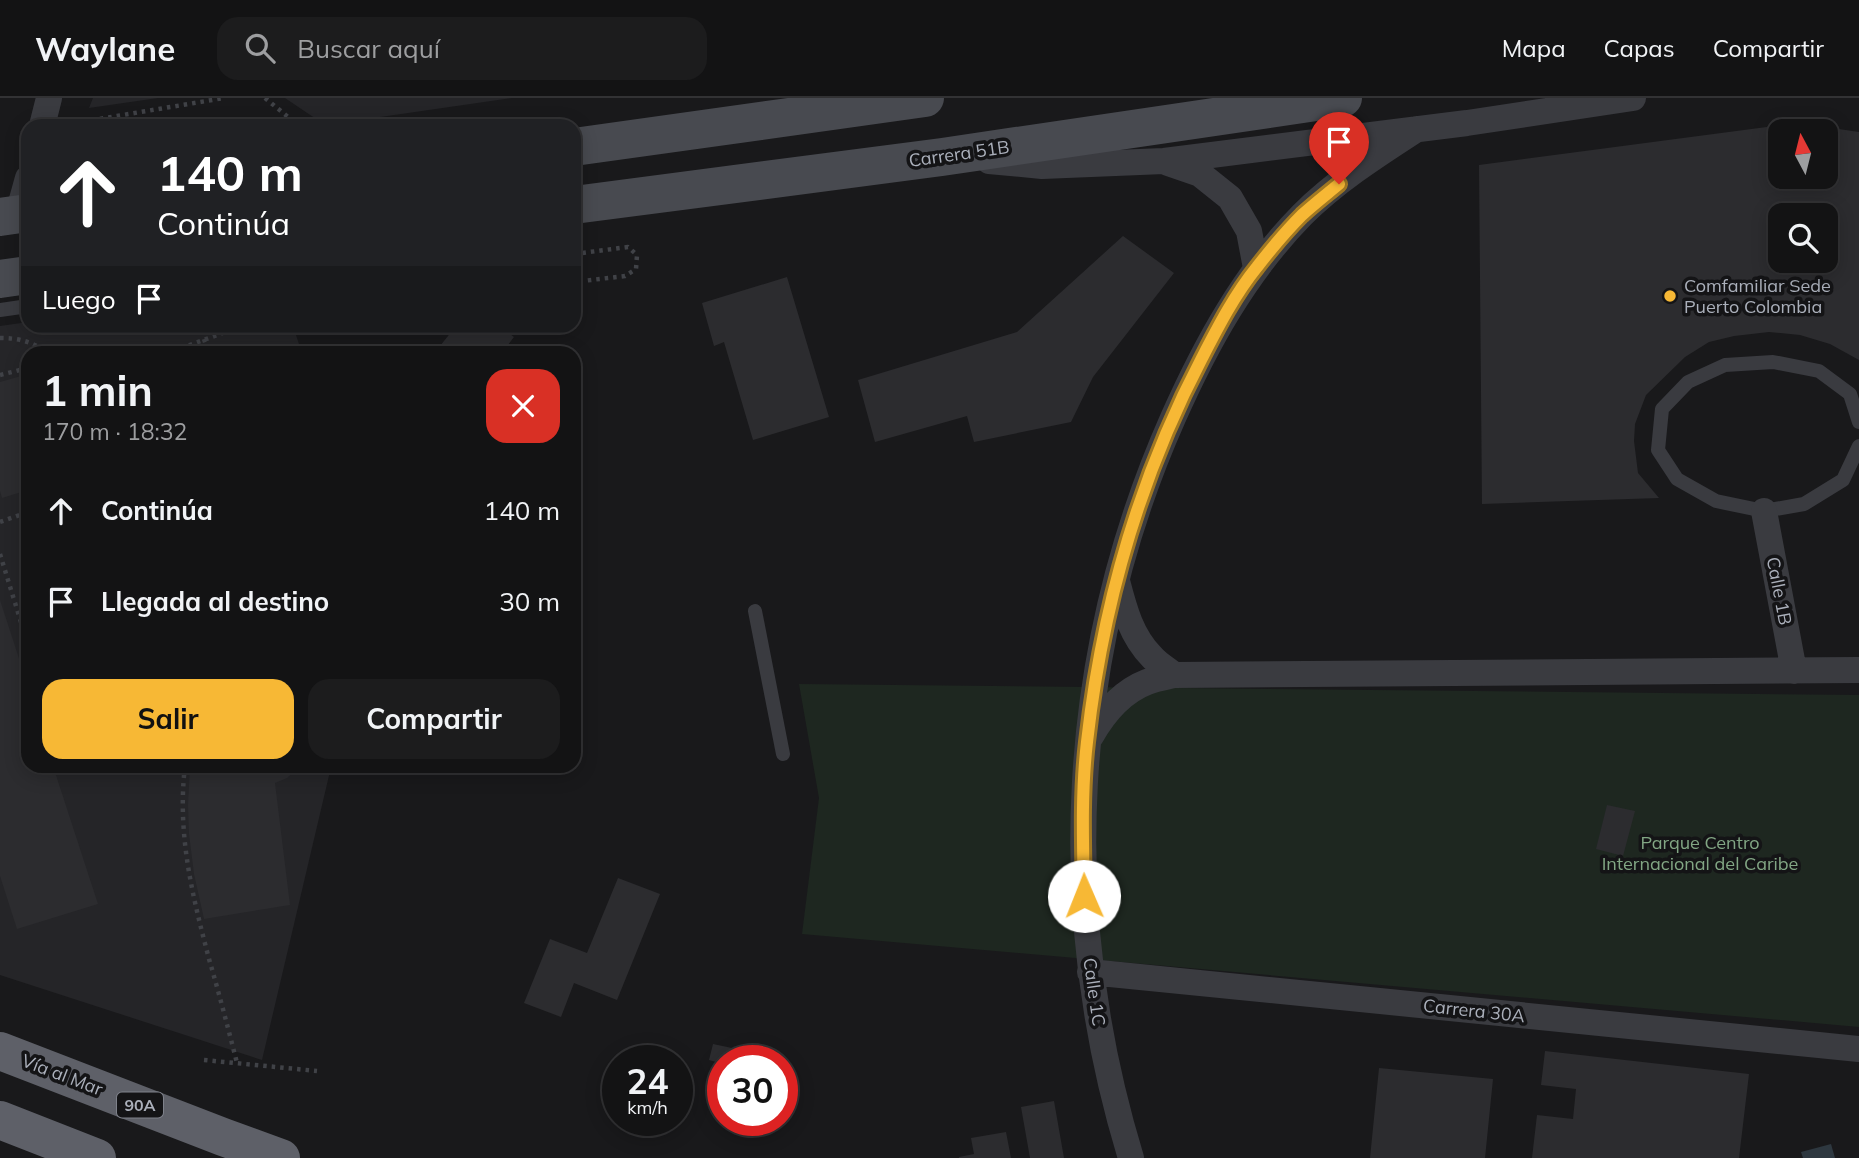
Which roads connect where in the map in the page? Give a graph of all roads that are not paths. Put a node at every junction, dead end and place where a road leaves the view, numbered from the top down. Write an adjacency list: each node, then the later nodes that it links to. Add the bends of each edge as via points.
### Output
1 (49, 98): 5 (street)
2 (925, 98): 7 (main road)
3 (1343, 98): 8 (main road, Carrera 51B)
4 (1633, 98): 6 (street)
5 (44, 119)
6 (1417, 129): 9 (street); 13 (street, Calle 1C, via 1357,168 1303,215)
7 (581, 146)
8 (942, 157): 9 (street, via 1042,166); 11 (main road, Carrera 51B)
9 (1164, 161): 13 (street, via 1200,174 1230,198 1249,231)
10 (21, 198): 12 (street)
11 (581, 204)
12 (15, 215)
13 (1256, 268): 21 (street, Calle 1C, via 1219,326 1160,448)
14 (21, 276): 15 (main road)
15 (0, 279)
16 (21, 307): 17 (lane)
17 (0, 310)
18 (1859, 422): 20 (lane, via 1850,394 1819,371 1773,362 1725,365 1688,382 1662,409 1658,450 1677,479 1716,501)
19 (1859, 446): 20 (lane, via 1843,480 1804,504)
20 (1764, 511): 24 (street, Calle 1B)
21 (1117, 577): 25 (street, via 1134,634); 26 (street, Calle 1C)
22 (755, 611): 27 (lane)
23 (1859, 670): 24 (street)
24 (1794, 671): 25 (street)
25 (1174, 675): 26 (street, via 1146,682 1121,697 1101,718)
26 (1087, 745): 28 (street, Calle 1C, via 1083,833)
27 (783, 754)
28 (1090, 972): 29 (street, Carrera 30A); 34 (street, Calle 1C, via 1101,1045)
29 (1859, 1049)
30 (0, 1051): 33 (highway, Vía al Mar / 90A)
31 (0, 1120): 32 (highway)
32 (97, 1158)
33 (281, 1158)
34 (1131, 1158)

